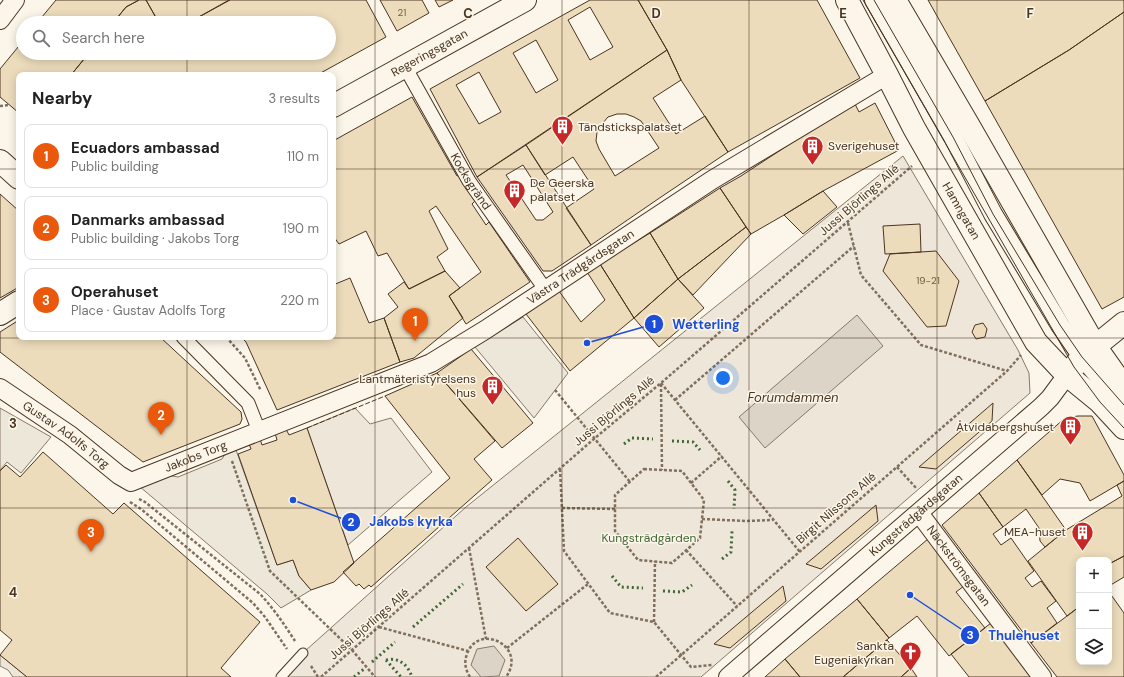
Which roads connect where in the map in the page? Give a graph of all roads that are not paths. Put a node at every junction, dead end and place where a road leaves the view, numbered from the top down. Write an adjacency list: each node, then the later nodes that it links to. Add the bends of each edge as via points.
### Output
1 (15, 0): 7 (street)
2 (525, 0): 8 (street, Regeringsgatan)
3 (847, 0): 9 (street, Hamngatan)
4 (863, 0): 18 (street, Hamngatan)
5 (874, 0): 18 (street, Hamngatan, via 993,214)
6 (895, 0): 18 (street, Hamngatan, via 973,133)
7 (0, 20)
8 (406, 67): 10 (street, Regeringsgatan); 13 (street, Kocksgränd, via 469,181)
9 (887, 75): 13 (street, Västra Trädgårdsgatan, via 712,180); 18 (street, Hamngatan, via 917,134 1036,342)
10 (336, 104)
11 (0, 161): 12 (street)
12 (16, 175)
13 (545, 289): 23 (street, Västra Trädgårdsgatan, via 431,363)
14 (16, 304): 15 (street)
15 (0, 314)
16 (1124, 323): 18 (street)
17 (186, 340): 23 (street, via 248,403)
18 (1079, 361): 19 (street, Hamngatan); 21 (street, Hamngatan); 22 (street, Hamngatan, via 1100,402); 25 (street, Kungsträdgårdsgatan, via 1050,398)
19 (1123, 385)
20 (0, 388): 24 (street, Gustav Adolfs Torg, via 70,436)
21 (1124, 406)
22 (1124, 428)
23 (259, 431): 24 (street, Jakobs Torg)
24 (133, 489)
25 (919, 513): 28 (street, Kungsträdgårdsgatan); 29 (street, Näckströmsgatan)
26 (303, 653): 27 (lane)
27 (281, 677)
28 (728, 677)
29 (1042, 677)

